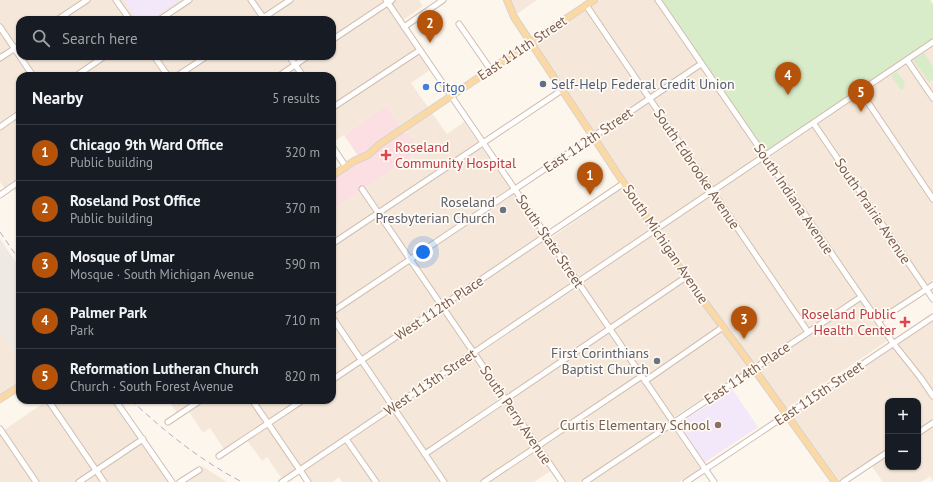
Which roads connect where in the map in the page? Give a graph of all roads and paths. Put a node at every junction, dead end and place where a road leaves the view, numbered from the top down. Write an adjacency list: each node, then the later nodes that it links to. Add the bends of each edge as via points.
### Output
1 (87, 0): 12 (street)
2 (116, 0): 13 (street)
3 (189, 0): 14 (street)
4 (251, 0): 15 (street)
5 (290, 0): 16 (street)
6 (443, 0): 19 (street)
7 (507, 0): 21 (main road, South Michigan Avenue, via 514,17)
8 (592, 0): 11 (main road, East 111th Street)
9 (658, 0): 33 (street, South Indiana Avenue)
10 (388, 1): 19 (street, South State Street); 20 (street)
11 (586, 6): 21 (main road, East 111th Street); 46 (street, South Edbrooke Avenue)
12 (63, 16)
13 (127, 16)
14 (165, 16)
15 (261, 16)
16 (267, 16)
17 (460, 24): 35 (street)
18 (0, 27): 23 (street)
19 (404, 27): 24 (street, South State Street)
20 (336, 37)
21 (531, 42): 35 (main road, East 111th Street); 42 (main road, South Michigan Avenue)
22 (933, 42): 32 (street, West 113th Street)
23 (15, 48): 25 (street)
24 (420, 50): 44 (street, South State Street); 47 (street)
25 (0, 58)
26 (23, 60): 36 (street)
27 (100, 60): 37 (street)
28 (157, 60): 38 (street)
29 (201, 60): 39 (street)
30 (292, 60): 34 (street)
31 (302, 60): 34 (street)
32 (907, 60): 43 (street, West 113th Street); 45 (street)
33 (701, 64): 46 (street, East 112th Street); 54 (street, South Indiana Avenue)
34 (295, 65): 40 (street); 41 (street)
35 (491, 70): 44 (main road, East 111th Street)
36 (30, 72)
37 (82, 72)
38 (165, 72)
39 (183, 72)
40 (284, 72)
41 (300, 72)
42 (562, 90): 51 (main road, South Michigan Avenue); 52 (street)
43 (860, 92): 49 (street, West 113th Street); 63 (street)
44 (451, 96): 52 (street, South State Street); 55 (main road, East 111th Street, via 380,144 368,155)
45 (933, 98)
46 (649, 99): 51 (street, East 112th Street); 61 (street, South Edbrooke Avenue)
47 (336, 105)
48 (16, 116): 50 (street)
49 (814, 124): 54 (street, West 113th Street); 72 (street, South Prairie Avenue)
50 (0, 127)
51 (593, 136): 57 (main road, South Michigan Avenue); 60 (street, East 112th Street)
52 (483, 143): 60 (street, South State Street); 64 (street)
53 (336, 152): 55 (street)
54 (765, 156): 61 (street, West 113th Street); 73 (street, South Indiana Avenue)
55 (346, 167): 56 (main road, East 111th Street)
56 (336, 173)
57 (624, 183): 65 (main road, South Michigan Avenue); 66 (street, West 112th Place)
58 (16, 184): 62 (street)
59 (362, 189): 64 (street, South Perry Avenue)
60 (514, 189): 66 (street, South State Street); 68 (street, East 112th Street)
61 (712, 192): 65 (street, West 113th Street); 82 (street, South Edbrooke Avenue)
62 (0, 195)
63 (933, 198)
64 (378, 213): 67 (street); 68 (street, South Perry Avenue)
65 (655, 230): 69 (main road, South Michigan Avenue); 70 (street, West 113th Street)
66 (546, 236): 70 (street, South State Street); 75 (street, West 112th Place)
67 (336, 241)
68 (410, 259): 75 (street, South Perry Avenue); 76 (street, East 112th Street)
69 (686, 277): 80 (main road, South Michigan Avenue); 81 (street)
70 (578, 282): 81 (street, South State Street); 84 (street, West 113th Street)
71 (933, 285): 72 (street)
72 (926, 289): 74 (street, South Prairie Avenue); 78 (street)
73 (861, 297): 78 (street, South Indiana Avenue); 82 (street, East 114th Place)
74 (933, 299)
75 (442, 306): 84 (street, South Perry Avenue); 85 (street, West 112th Place)
76 (336, 309)
77 (933, 317): 83 (street, East 115th Street)
78 (878, 322): 83 (street, South Indiana Avenue)
79 (336, 324): 85 (street)
80 (723, 327): 86 (main road, South Michigan Avenue); 88 (street)
81 (610, 329): 88 (street, South State Street); 92 (street)
82 (808, 332): 86 (street, East 114th Place)
83 (893, 343): 90 (street, South Indiana Avenue); 99 (street, East 115th Street)
84 (474, 353): 92 (street, South Perry Avenue); 98 (street, West 113th Street)
85 (361, 360): 87 (street, West 112th Place); 98 (street)
86 (754, 369): 99 (main road, South Michigan Avenue); 101 (street, East 114th Place)
87 (336, 377)
88 (644, 378): 101 (street, South State Street); 108 (street)
89 (16, 389): 91 (main road)
90 (933, 396)
91 (0, 399)
92 (506, 400): 108 (street, South Perry Avenue); 109 (street)
93 (51, 404): 113 (street)
94 (118, 404): 106 (street)
95 (195, 404): 100 (street)
96 (255, 404): 102 (street)
97 (297, 404): 102 (street)
98 (393, 407): 107 (street, West 113th Street); 109 (street)
99 (786, 415): 112 (street, East 115th Street); 130 (main road, South Michigan Avenue)
100 (168, 422)
101 (674, 422): 112 (street, South State Street); 127 (street, East 114th Place)
102 (268, 423): 111 (street); 115 (street)
103 (933, 423): 105 (street)
104 (0, 429): 116 (street)
105 (921, 430)
106 (143, 439): 113 (street); 119 (street)
107 (346, 439): 115 (street, West 113th Street); 123 (street)
108 (538, 446): 125 (street); 126 (street, South Perry Avenue)
109 (425, 454): 124 (street)
110 (885, 454): 131 (street)
111 (219, 456)
112 (705, 469): 128 (street, East 115th Street); 129 (street, South State Street)
113 (96, 470): 117 (street); 118 (street)
114 (199, 470): 120 (street)
115 (300, 470): 121 (street, West 113th Street); 122 (street)
116 (36, 482)
117 (79, 482)
118 (104, 482)
119 (172, 482)
120 (180, 482)
121 (282, 482)
122 (308, 482)
123 (376, 482)
124 (444, 482)
125 (484, 482)
126 (562, 482)
127 (585, 482)
128 (686, 482)
129 (714, 482)
130 (835, 482)
131 (843, 482)

